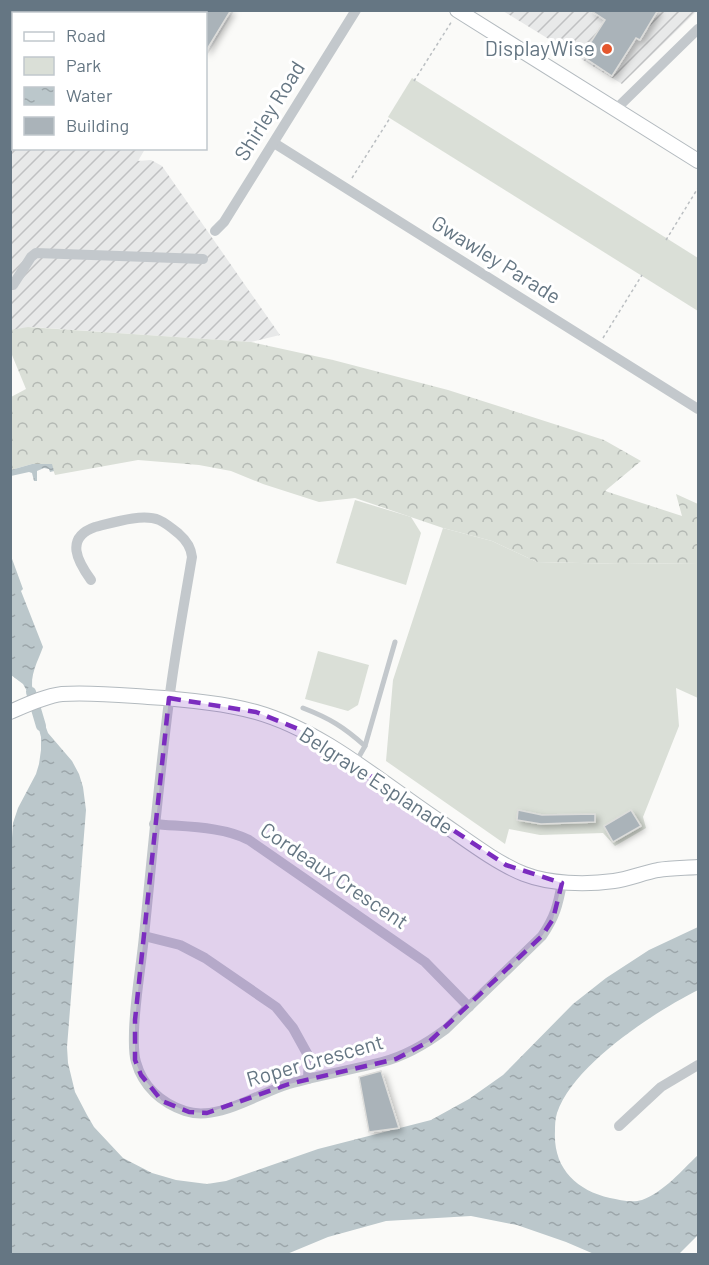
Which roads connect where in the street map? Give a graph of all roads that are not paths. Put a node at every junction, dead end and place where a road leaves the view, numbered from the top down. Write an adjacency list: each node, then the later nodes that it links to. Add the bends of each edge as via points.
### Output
1 (356, 10): 5 (street, Shirley Road)
2 (458, 11): 4 (street)
3 (699, 29): 4 (street)
4 (616, 109): 6 (street)
5 (274, 143): 7 (street, Shirley Road); 10 (street, Gwawley Parade)
6 (699, 161)
7 (215, 231)
8 (203, 259): 9 (street, via 36,253)
9 (10, 285)
10 (699, 409)
11 (91, 580): 13 (street, Roper Crescent, via 76,555 77,543 88,530 151,518 165,523 189,546 192,557)
12 (394, 642): 16 (lane)
13 (169, 698): 15 (street, Belgrave Esplanade, via 60,694); 17 (street, Belgrave Esplanade, via 256,712 280,720); 18 (street, Roper Crescent)
14 (303, 708): 16 (lane, via 328,718)
15 (10, 712)
16 (365, 746): 17 (lane)
17 (355, 763): 20 (street, Belgrave Esplanade, via 506,865 524,874)
18 (154, 824): 21 (street, Roper Crescent); 22 (street, Cordeaux Crescent, via 227,831 249,840 425,962)
19 (699, 867): 20 (street, Belgrave Esplanade, via 659,870 614,881)
20 (562, 883): 22 (street, Roper Crescent, via 553,919 542,936)
21 (144, 936): 24 (street, via 180,945 206,958 276,1007 309,1057); 24 (street, Roper Crescent, via 135,1060 141,1075 162,1101 189,1112 207,1113)
22 (469, 1007): 24 (street, Roper Crescent, via 430,1041 396,1059)
23 (699, 1065): 25 (street, via 661,1087)
24 (308, 1079)
25 (619, 1126)

